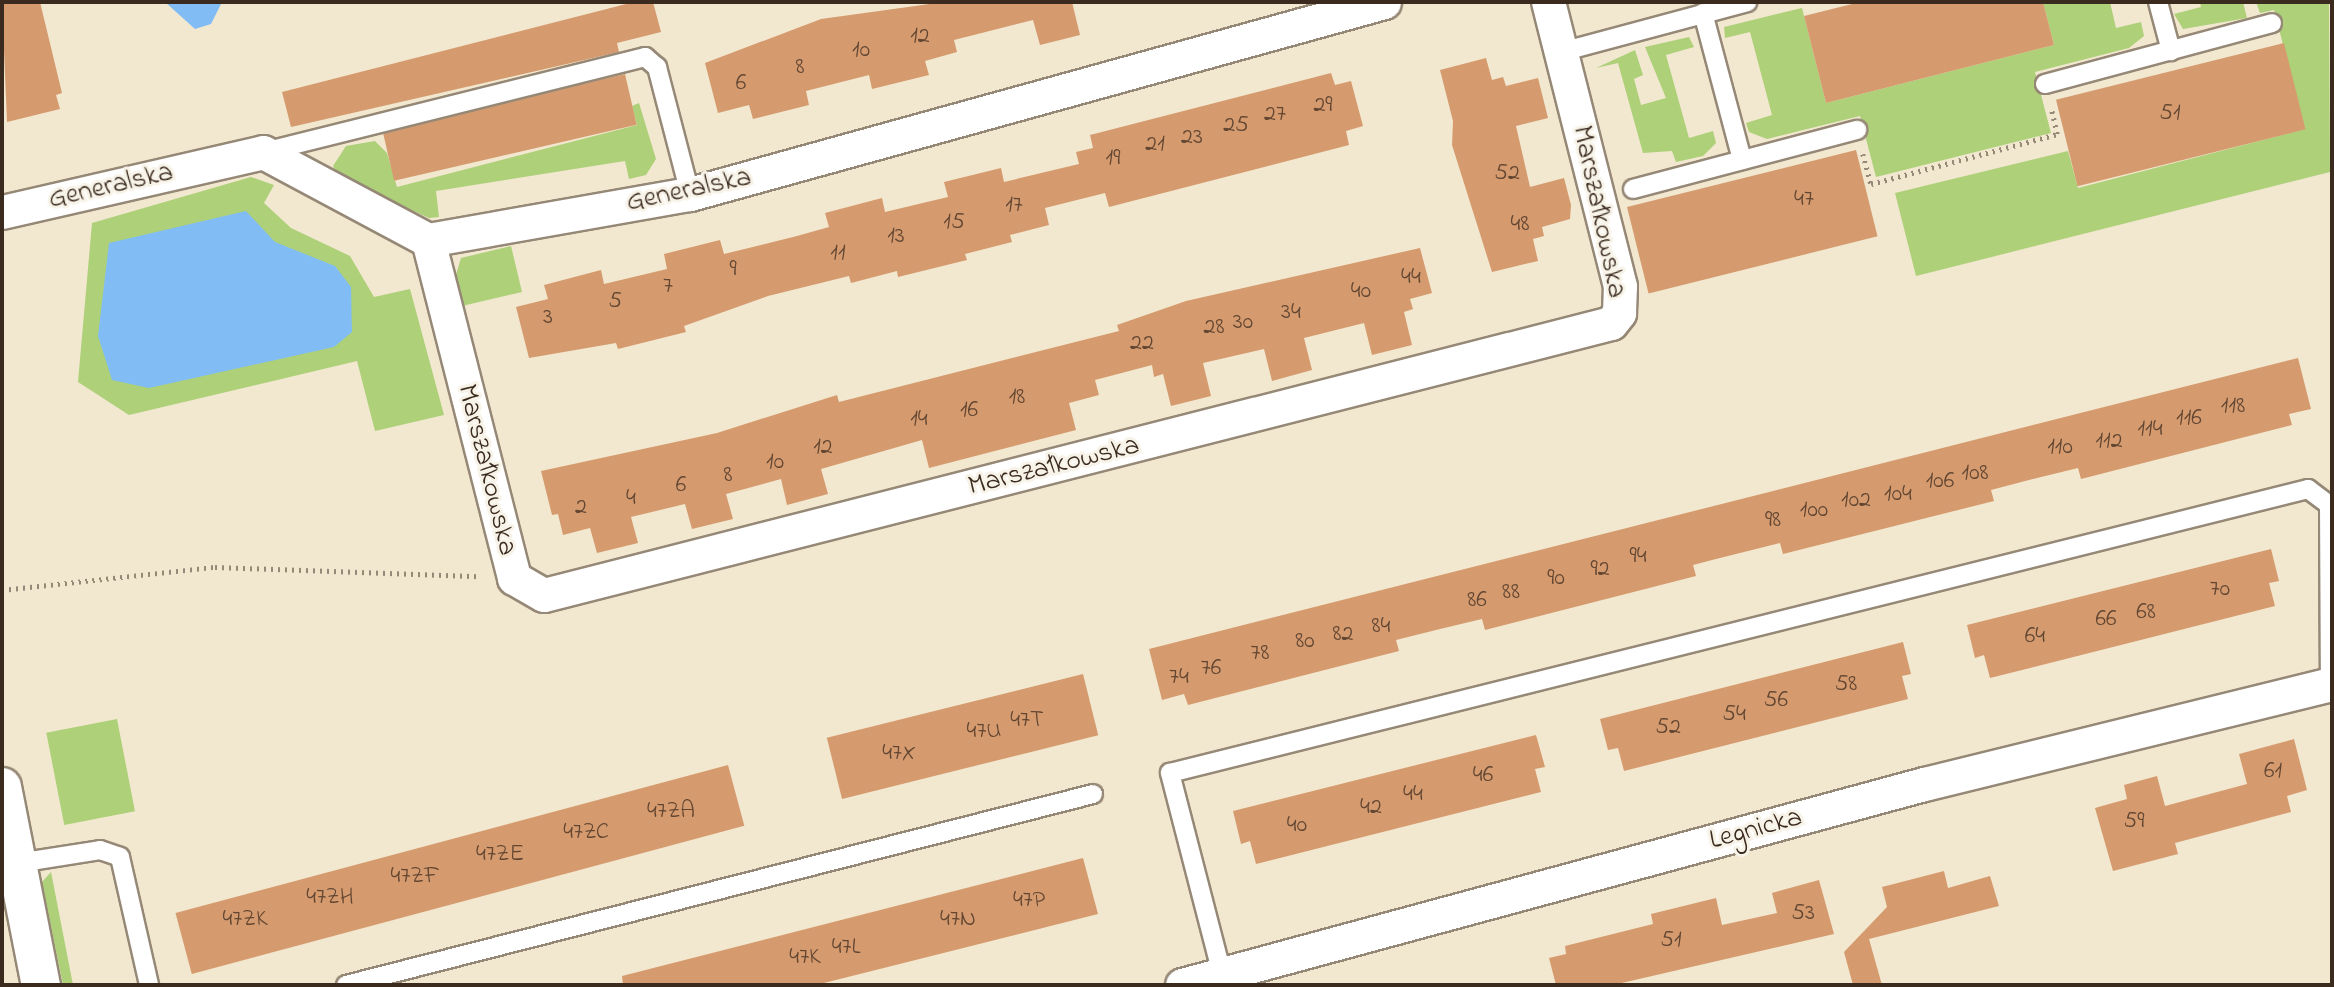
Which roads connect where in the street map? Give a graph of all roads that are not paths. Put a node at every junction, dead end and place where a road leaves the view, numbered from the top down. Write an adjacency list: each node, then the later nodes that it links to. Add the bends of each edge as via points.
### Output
1 (1384, 2): 14 (street, Generalska)
2 (1548, 2): 8 (street, Marszałkowska)
3 (1747, 2): 5 (lane)
4 (2158, 2): 7 (lane)
5 (1703, 13): 8 (lane); 12 (lane)
6 (2272, 23): 7 (lane)
7 (2171, 51): 9 (lane)
8 (1561, 52): 16 (street, Marszałkowska, via 1620,286 1619,313 1611,323 544,595 514,578)
9 (2045, 84)
10 (1857, 130): 12 (lane)
11 (263, 152): 14 (lane, via 645,57 657,67); 15 (street, Generalska); 16 (street)
12 (1742, 160): 13 (lane)
13 (1633, 189)
14 (690, 194): 16 (street, Generalska)
15 (2, 212)
16 (428, 240)
17 (2331, 684): 21 (street, Legnicka, via 1924,784); 21 (lane, via 2329,505 2308,489 1170,773)
18 (2, 787): 20 (street)
19 (1093, 794): 24 (lane)
20 (18, 863): 22 (street); 23 (lane, via 100,850 120,857)
21 (1222, 974): 25 (street, Legnicka)
22 (41, 985)
23 (149, 985)
24 (346, 985)
25 (1182, 985)

